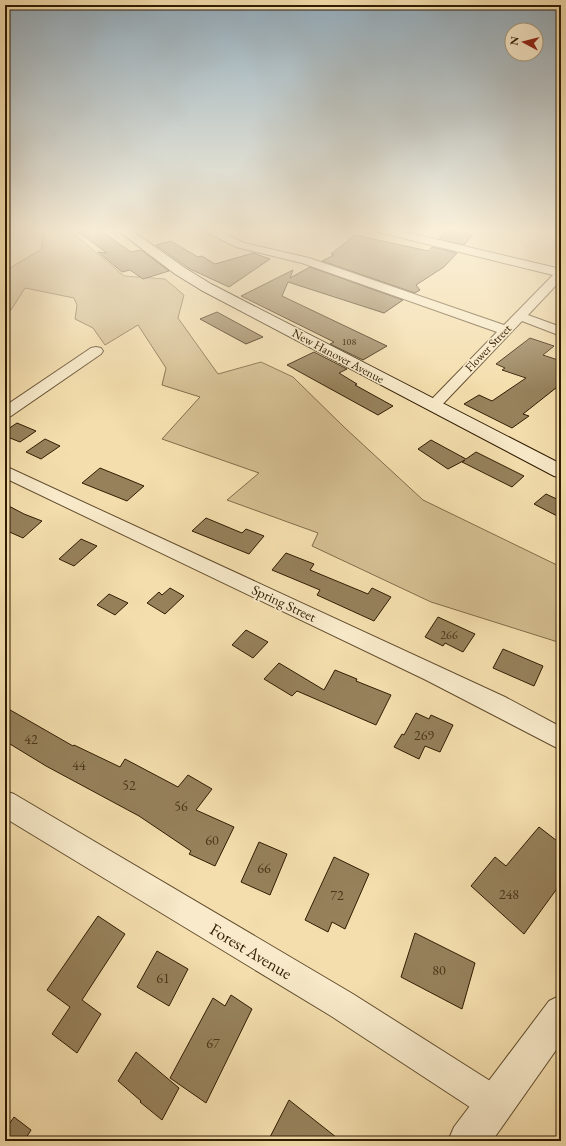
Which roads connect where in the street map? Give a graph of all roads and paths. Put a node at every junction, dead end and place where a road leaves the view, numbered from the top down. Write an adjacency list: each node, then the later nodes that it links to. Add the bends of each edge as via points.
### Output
1 (197, 282): 8 (main road, New Hanover Avenue)
2 (369, 282): 5 (street)
3 (552, 282): 4 (street, Flower Street)
4 (519, 316): 5 (street, Flower Street); 6 (street)
5 (505, 330): 8 (street, Flower Street)
6 (561, 332)
7 (96, 351): 9 (street)
8 (433, 406): 11 (main road, New Hanover Avenue)
9 (5, 413)
10 (5, 471): 12 (street, Spring Street, via 434,673)
11 (561, 472)
12 (561, 739)
13 (5, 803): 15 (street, Forest Avenue, via 342,1005)
14 (561, 1013): 15 (main road)
15 (494, 1103): 16 (main road)
16 (468, 1141)

